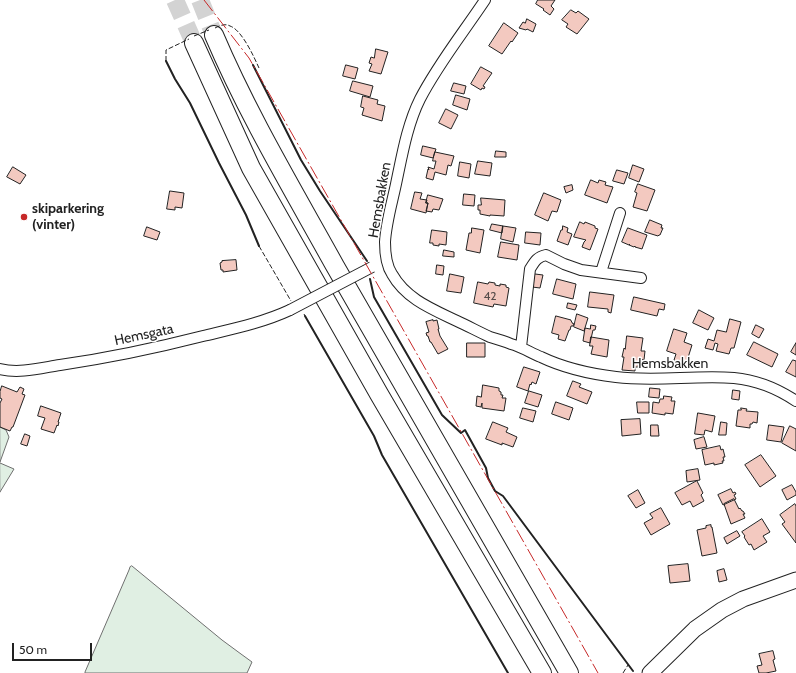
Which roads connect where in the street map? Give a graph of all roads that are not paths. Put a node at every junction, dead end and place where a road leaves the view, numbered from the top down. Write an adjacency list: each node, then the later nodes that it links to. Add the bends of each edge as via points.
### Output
1 (485, 0): 5 (street, Hemsbakken, via 435,73 414,115 406,137 388,218)
2 (214, 35): 13 (highway, via 273,155)
3 (194, 43): 12 (highway, via 251,168)
4 (620, 213): 6 (street)
5 (386, 261): 8 (street, Hemsbakken, via 398,284 417,301 490,337); 9 (street, Hemsgata, bridge, via 290,310 251,324 150,349 74,363 24,370)
6 (601, 272): 7 (street); 8 (street, via 581,270 546,255 534,261 530,270)
7 (641, 278)
8 (521, 347): 10 (street, Hemsbakken, via 560,364 596,374 641,379 735,378 765,385)
9 (0, 369)
10 (796, 401)
11 (796, 580): 14 (main road, via 722,610 695,629)
12 (542, 673)
13 (569, 673)
14 (650, 673)

